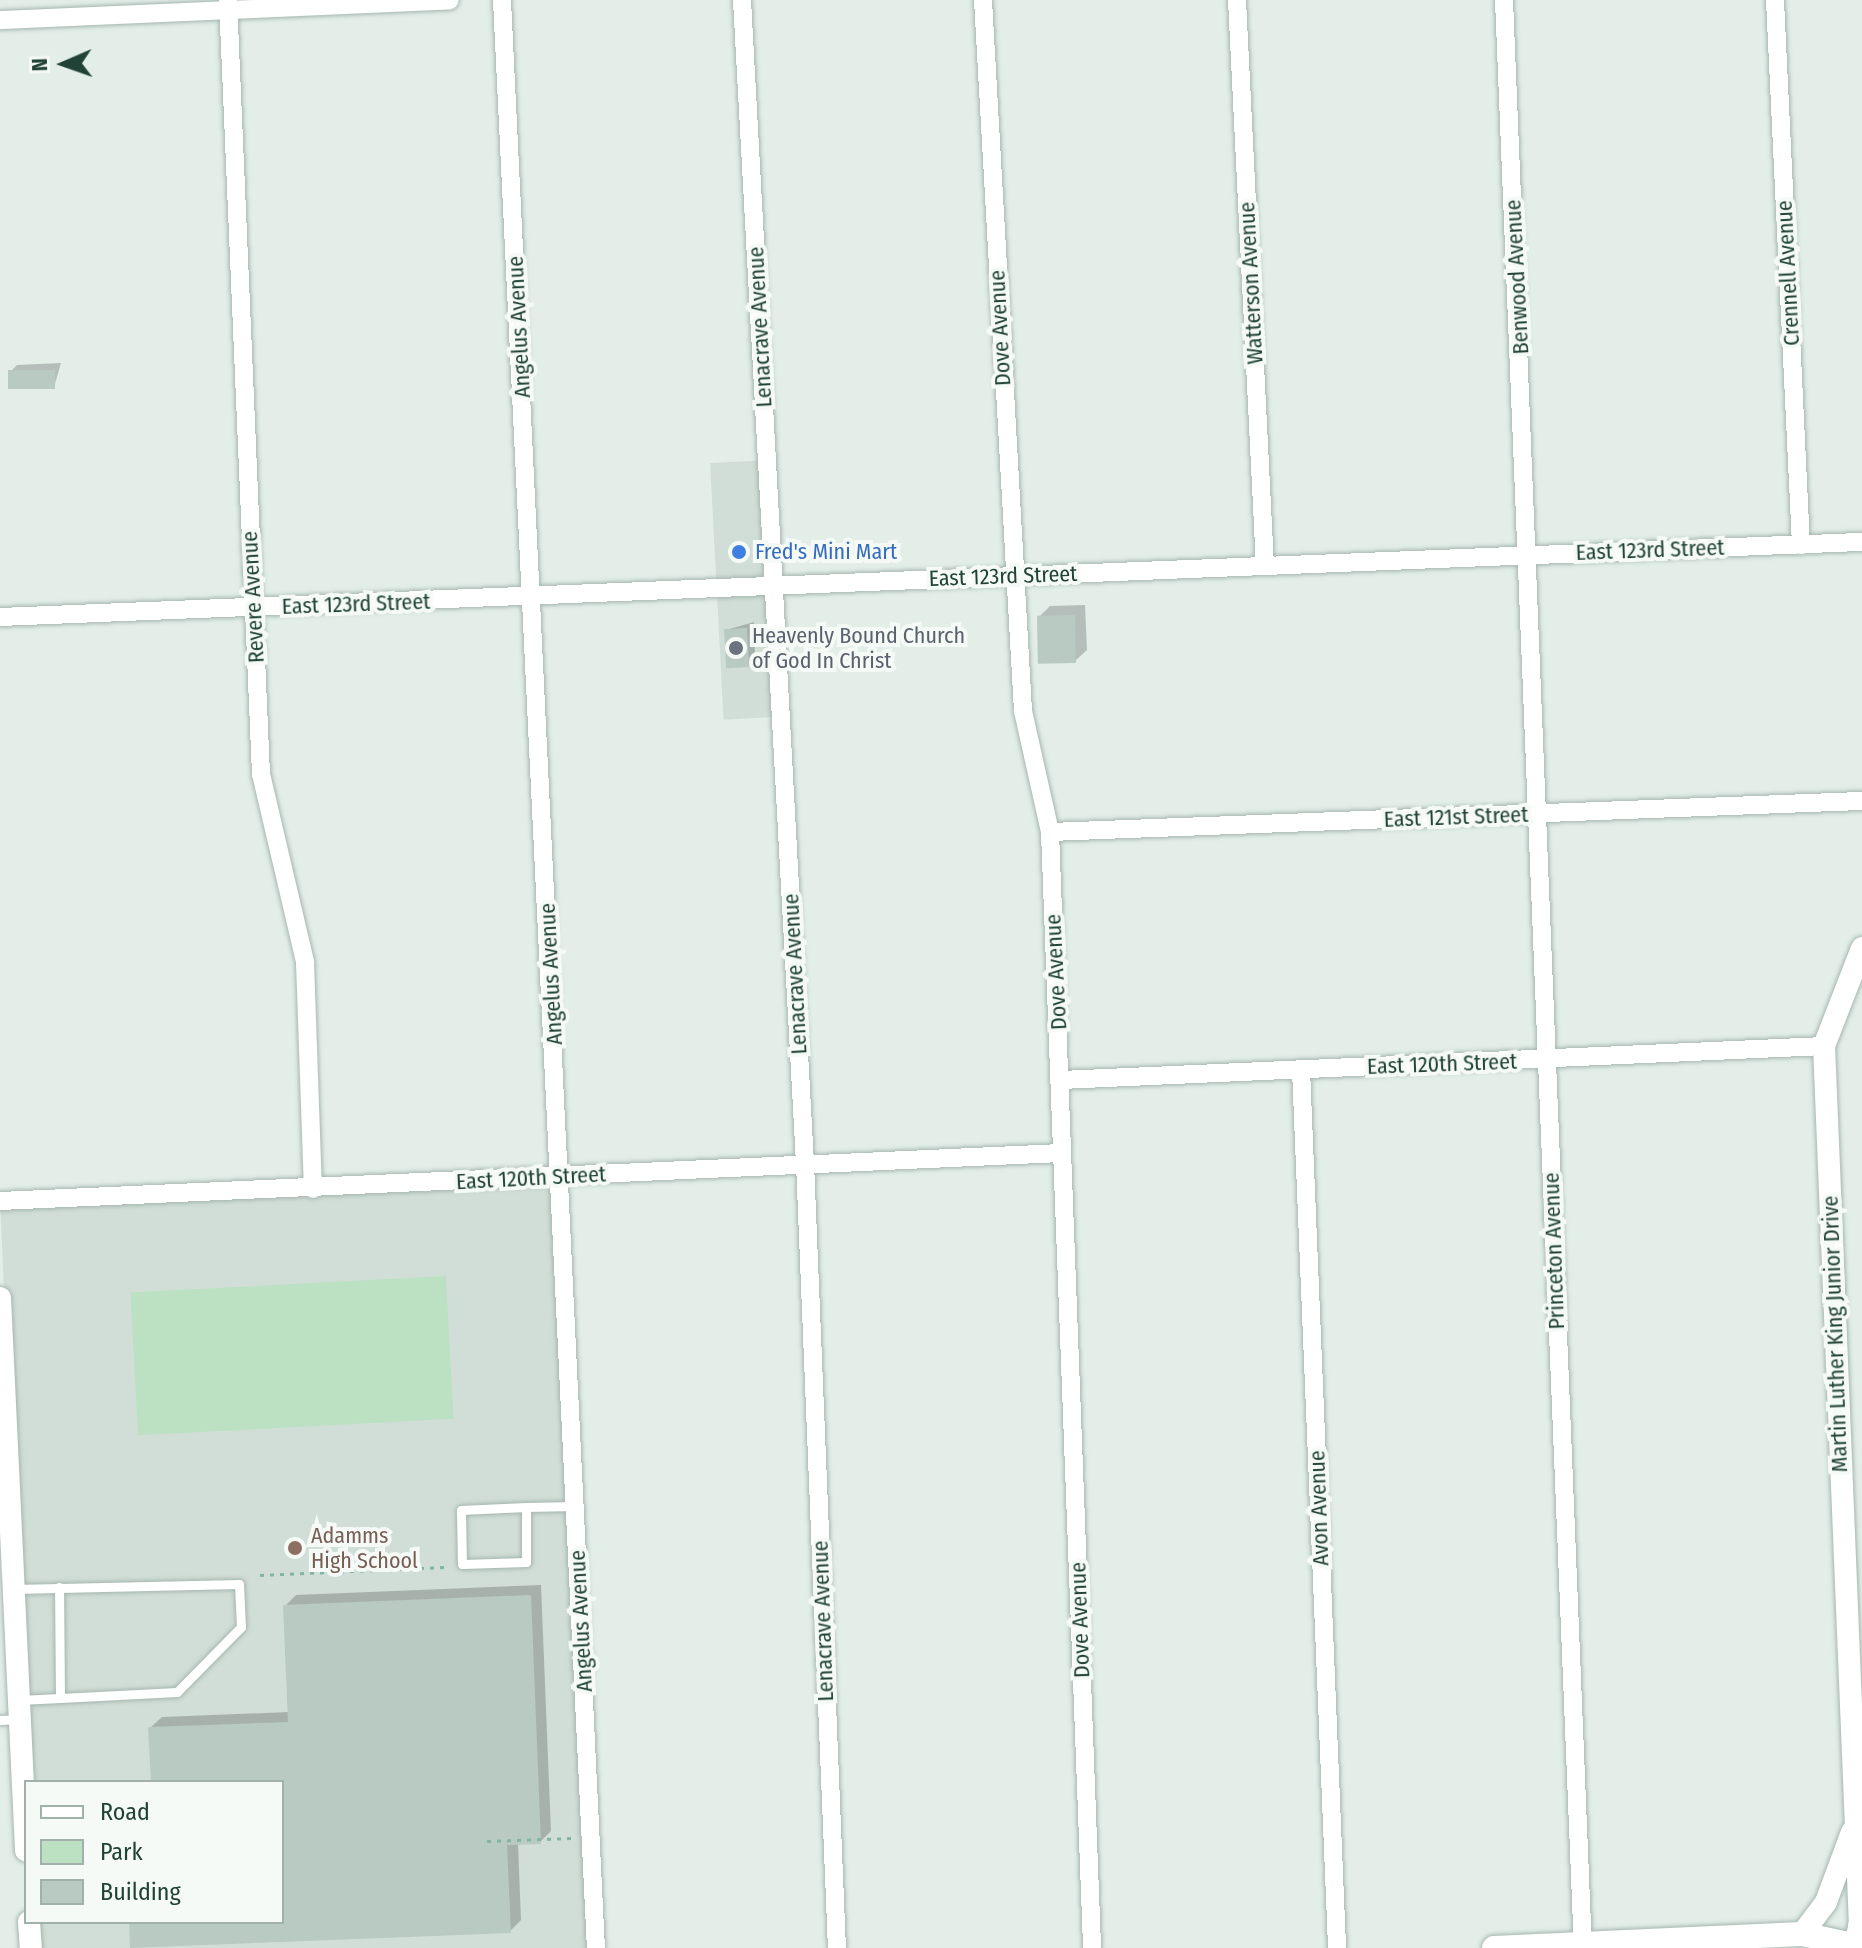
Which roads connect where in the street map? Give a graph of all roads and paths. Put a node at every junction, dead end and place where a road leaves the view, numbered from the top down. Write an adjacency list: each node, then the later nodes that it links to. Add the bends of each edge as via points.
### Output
1 (450, 0): 8 (street)
2 (502, 0): 16 (street, Angelus Avenue)
3 (742, 0): 15 (street, Lenacrave Avenue)
4 (983, 0): 14 (street, Dove Avenue)
5 (1237, 0): 13 (street, Watterson Avenue)
6 (1504, 0): 12 (street, Benwood Avenue)
7 (1775, 0): 11 (street, Crennell Avenue)
8 (228, 6): 9 (street); 17 (street, Revere Avenue)
9 (0, 20)
10 (1862, 542): 11 (street, East 123rd Street)
11 (1801, 545): 12 (street, East 123rd Street)
12 (1531, 555): 13 (street, East 123rd Street); 20 (street, Princeton Avenue)
13 (1265, 566): 14 (street, East 123rd Street)
14 (1013, 575): 15 (street, East 123rd Street); 21 (street, Dove Avenue, via 1023,711)
15 (774, 584): 16 (street, East 123rd Street); 28 (street, Lenacrave Avenue)
16 (533, 597): 17 (street, East 123rd Street); 29 (street, Angelus Avenue)
17 (253, 608): 18 (street, East 123rd Street); 30 (street, Revere Avenue, via 261,774 305,962)
18 (0, 617)
19 (1862, 801): 20 (street, East 121st Street)
20 (1538, 814): 21 (street, East 121st Street); 24 (street, Princeton Avenue)
21 (1050, 832): 26 (street, Dove Avenue)
22 (1862, 948): 23 (street, Martin Luther King Junior Drive)
23 (1824, 1046): 24 (street, East 120th Street); 41 (street, Martin Luther King Junior Drive)
24 (1546, 1060): 25 (street, East 120th Street); 48 (street, Princeton Avenue)
25 (1301, 1069): 26 (street, East 120th Street); 53 (street, Avon Avenue)
26 (1061, 1080): 27 (street, Dove Avenue)
27 (1062, 1153): 28 (street, East 120th Street); 52 (street, Dove Avenue)
28 (805, 1163): 29 (street, East 120th Street); 51 (street, Lenacrave Avenue)
29 (561, 1176): 30 (street, East 120th Street); 33 (street, Angelus Avenue)
30 (313, 1189): 31 (street, East 120th Street)
31 (0, 1201)
32 (0, 1298): 38 (street)
33 (576, 1506): 34 (lane); 50 (street, Angelus Avenue)
34 (526, 1507): 34 (lane, via 461,1510 462,1564 526,1562)
35 (445, 1567): 36 (path)
36 (260, 1575)
37 (59, 1587): 38 (lane); 39 (lane); 39 (lane, via 239,1584 241,1627 177,1692)
38 (9, 1592): 40 (street)
39 (60, 1698): 40 (lane)
40 (13, 1713): 42 (street)
41 (1856, 1824): 46 (street, Martin Luther King Junior Drive, via 1826,1902); 47 (street, Martin Luther King Junior Drive)
42 (24, 1829)
43 (572, 1838): 44 (path)
44 (487, 1841)
45 (29, 1924): 49 (street)
46 (1802, 1934): 47 (main road); 48 (main road)
47 (1858, 1939)
48 (1583, 1946): 54 (main road)
49 (31, 1948)
50 (596, 1948)
51 (837, 1948)
52 (1092, 1948)
53 (1337, 1948)
54 (1494, 1948)

